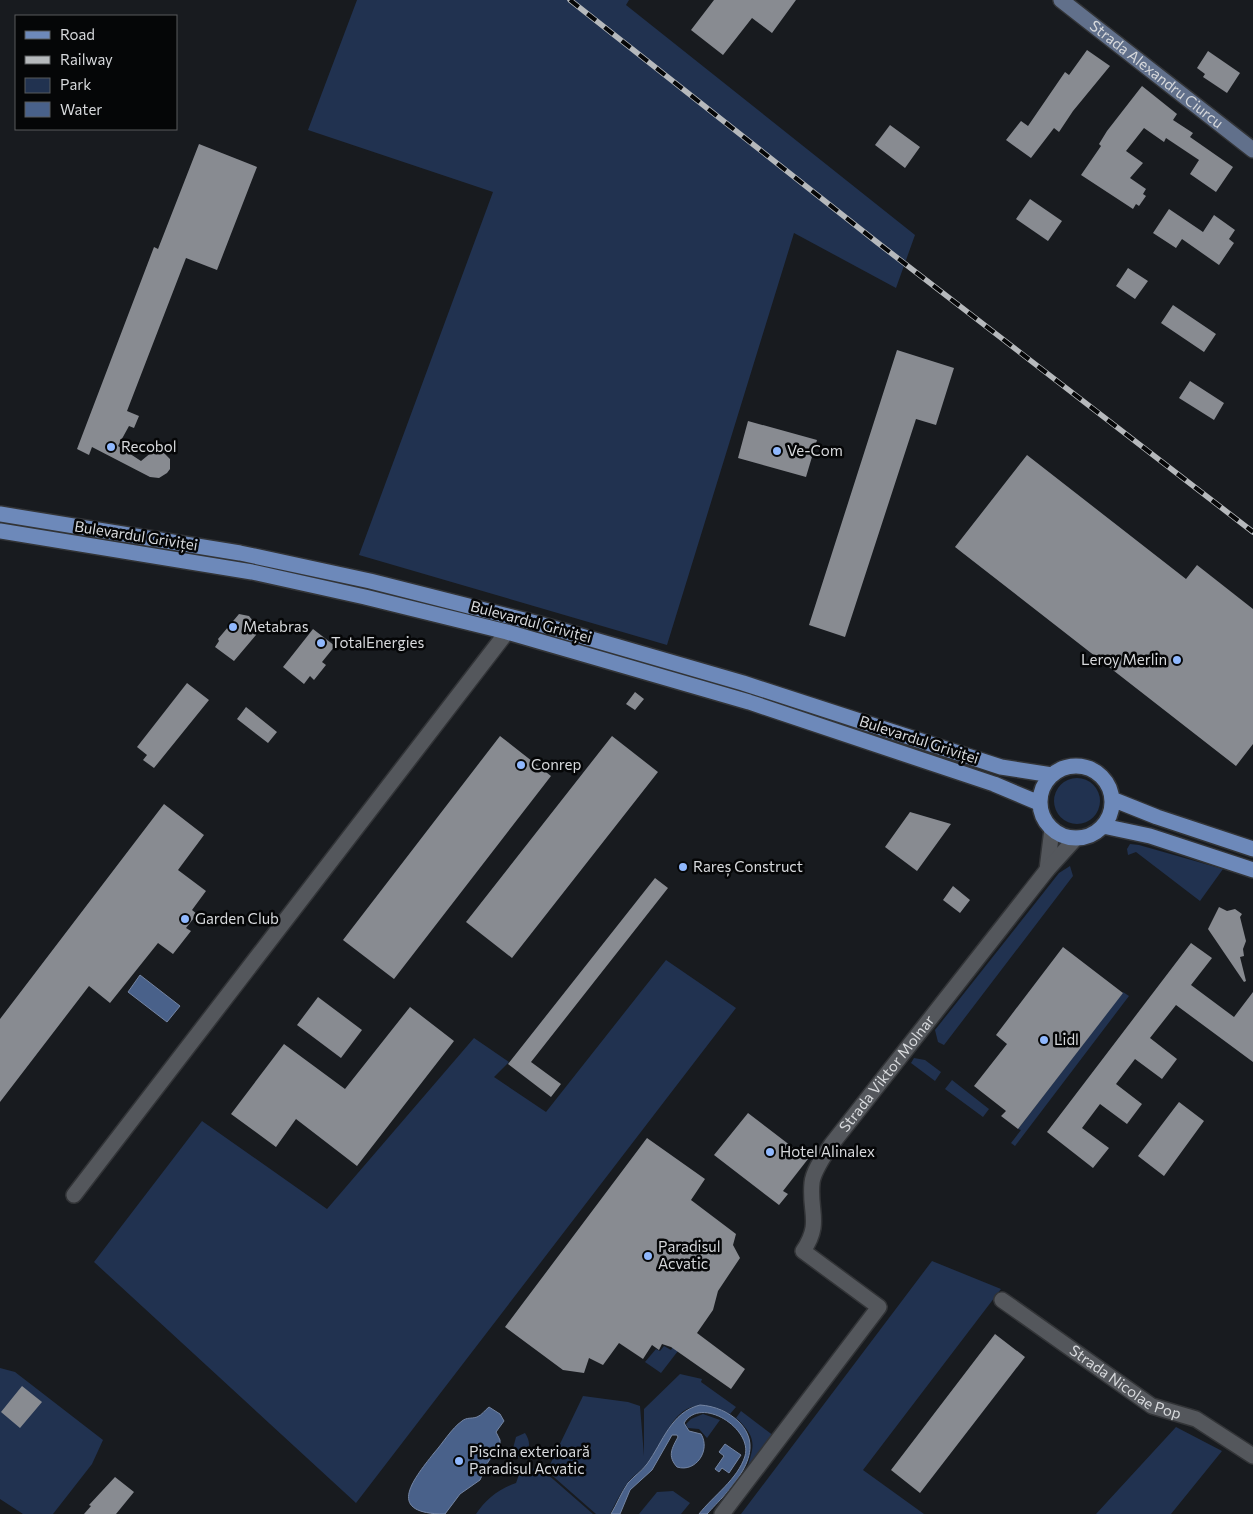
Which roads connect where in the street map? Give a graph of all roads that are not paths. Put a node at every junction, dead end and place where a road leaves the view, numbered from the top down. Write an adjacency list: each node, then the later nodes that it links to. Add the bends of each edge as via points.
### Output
1 (1061, 0): 2 (street, Strada Alexandru Ciurcu)
2 (1253, 150)
3 (0, 514): 6 (main road, Bulevardul Griviței, via 240,553 370,581 536,623 744,683 1001,767)
4 (0, 531): 5 (main road, Bulevardul Griviței, via 260,574)
5 (507, 632): 8 (main road, Bulevardul Griviței, via 722,693 911,755); 15 (street)
6 (1052, 775): 7 (main road, via 1067,767 1091,769 1104,778); 8 (main road, via 1044,785)
7 (1112, 798): 9 (main road, via 1110,813); 12 (main road, via 1157,817)
8 (1039, 803): 10 (main road, via 1043,817)
9 (1103, 826): 11 (main road, via 1088,836); 14 (main road, via 1150,836)
10 (1052, 829): 11 (main road); 13 (street)
11 (1076, 838): 13 (street, Strada Viktor Molnar)
12 (1253, 849)
13 (1047, 870): 18 (street, Strada Viktor Molnar, via 831,1145 820,1164 812,1182 814,1228 812,1238 803,1251 880,1307)
14 (1253, 870)
15 (74, 1195)
16 (1002, 1300): 17 (street, Strada Nicolae Pop, via 1152,1406 1196,1419)
17 (1253, 1456)
18 (722, 1514)

